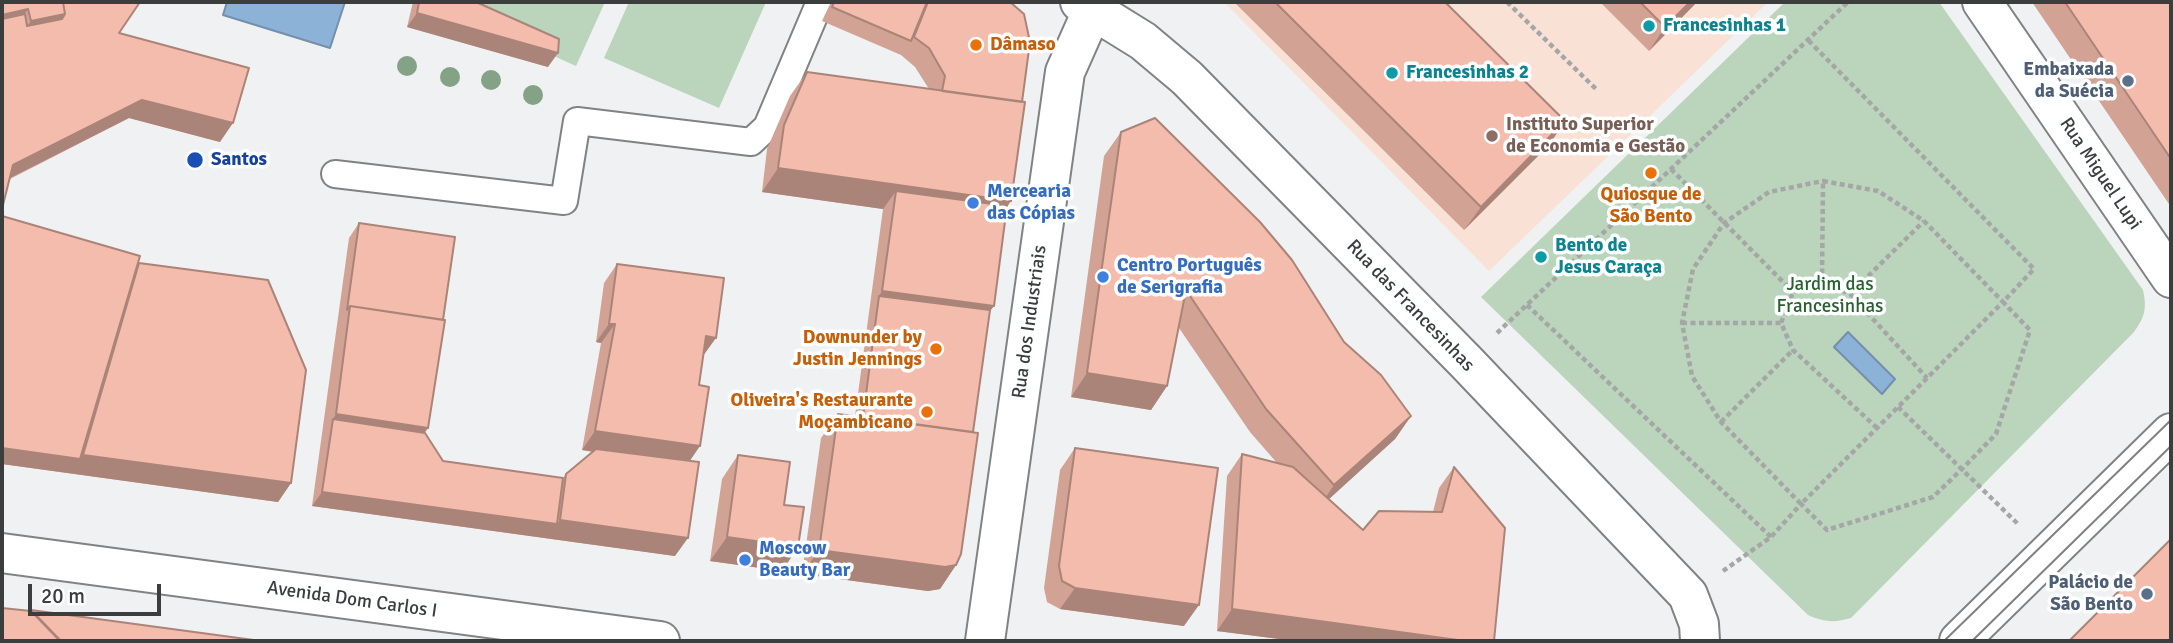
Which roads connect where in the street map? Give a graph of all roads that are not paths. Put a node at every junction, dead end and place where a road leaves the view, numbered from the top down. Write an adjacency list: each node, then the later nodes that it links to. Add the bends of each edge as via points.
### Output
1 (820, 2): 4 (lane, via 767,127 751,142 577,121 564,201)
2 (1982, 2): 5 (street, Rua Miguel Lupi)
3 (1087, 5): 10 (street, Rua dos Industriais, via 1065,72); 11 (street, Rua das Francesinhas, via 1143,41 1187,78 1466,363 1688,595)
4 (335, 174)
5 (2171, 278)
6 (2171, 433): 8 (street)
7 (2, 553): 9 (street, Avenida Dom Carlos I)
8 (1969, 632): 12 (street)
9 (660, 641)
10 (985, 641)
11 (1700, 641)
12 (1939, 641)

